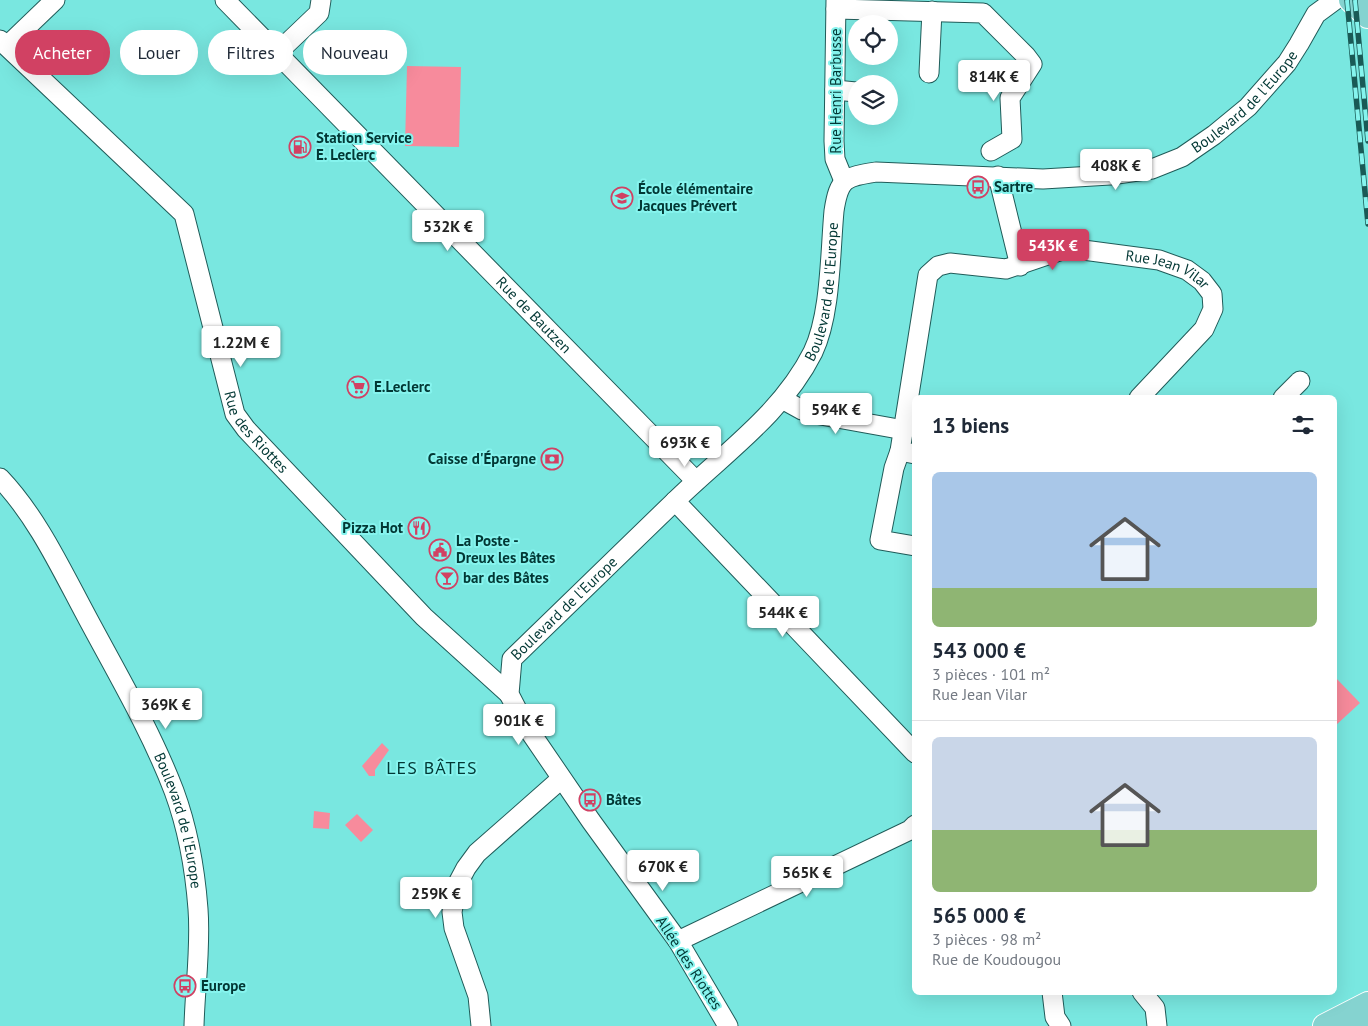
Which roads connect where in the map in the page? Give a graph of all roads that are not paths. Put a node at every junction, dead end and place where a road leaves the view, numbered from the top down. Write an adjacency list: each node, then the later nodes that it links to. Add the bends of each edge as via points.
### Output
1 (55, 0): 12 (street)
2 (225, 0): 10 (street, Rue de Bautzen)
3 (321, 0): 11 (street, via 319,13)
4 (1335, 0): 7 (street, Boulevard de l'Europe)
5 (1352, 0): 9 (main road)
6 (836, 4): 8 (street); 15 (street, Rue Henri Barbusse)
7 (1313, 10): 18 (street, Boulevard de l'Europe, via 1287,63 1248,107 1182,157 1152,169 1110,175 1043,179)
8 (932, 12): 14 (street); 17 (street, via 982,13 1032,64 1010,98 1012,140)
9 (1368, 16)
10 (254, 30)
11 (293, 38)
12 (3, 43): 31 (street, Rue des Riottes, via 184,214 235,414 246,429 424,617)
13 (293, 69): 28 (street, Rue de Bautzen)
14 (929, 74)
15 (835, 90): 16 (street); 19 (street, Rue Henri Barbusse, via 834,159)
16 (848, 91)
17 (991, 151)
18 (998, 176): 19 (street, Boulevard de l'Europe, via 876,172); 20 (street)
19 (844, 181): 24 (street, Boulevard de l'Europe, via 836,195 824,319 813,352)
20 (1020, 266): 22 (street, Rue Jean Vilar, via 1068,248 1159,260 1187,270 1202,281 1212,294 1213,309 1204,329); 25 (street, Rue Jean Vilar, via 1006,269 950,263 938,266 928,275)
21 (1300, 381): 23 (street)
22 (1143, 395)
23 (1286, 395)
24 (782, 400): 25 (street, via 815,414); 28 (street, Boulevard de l'Europe)
25 (904, 430): 26 (street, Rue Jean Vilar)
26 (908, 453): 30 (street, Rue Jean Vilar, via 894,468 880,540)
27 (0, 478): 40 (street, Boulevard de l'Europe, via 47,544 151,737 175,793 189,842 197,902 199,931)
28 (696, 481): 29 (street, Boulevard de l'Europe)
29 (675, 501): 31 (street, Boulevard de l'Europe, via 512,659); 32 (street)
30 (912, 545)
31 (509, 694): 33 (street, via 524,723)
32 (912, 750)
33 (562, 779): 35 (street, Allée des Riottes); 41 (street, via 478,853 457,885 452,912 454,928 478,996)
34 (912, 828): 35 (street)
35 (678, 942): 42 (street, Allée des Riottes)
36 (1052, 995): 43 (street, via 1055,1018)
37 (1144, 995): 44 (street, via 1155,1008)
38 (1368, 1004): 45 (main road)
39 (1368, 1023): 46 (main road)
40 (194, 1026)
41 (481, 1026)
42 (728, 1026)
43 (1061, 1026)
44 (1157, 1026)
45 (1325, 1026)
46 (1362, 1026)

